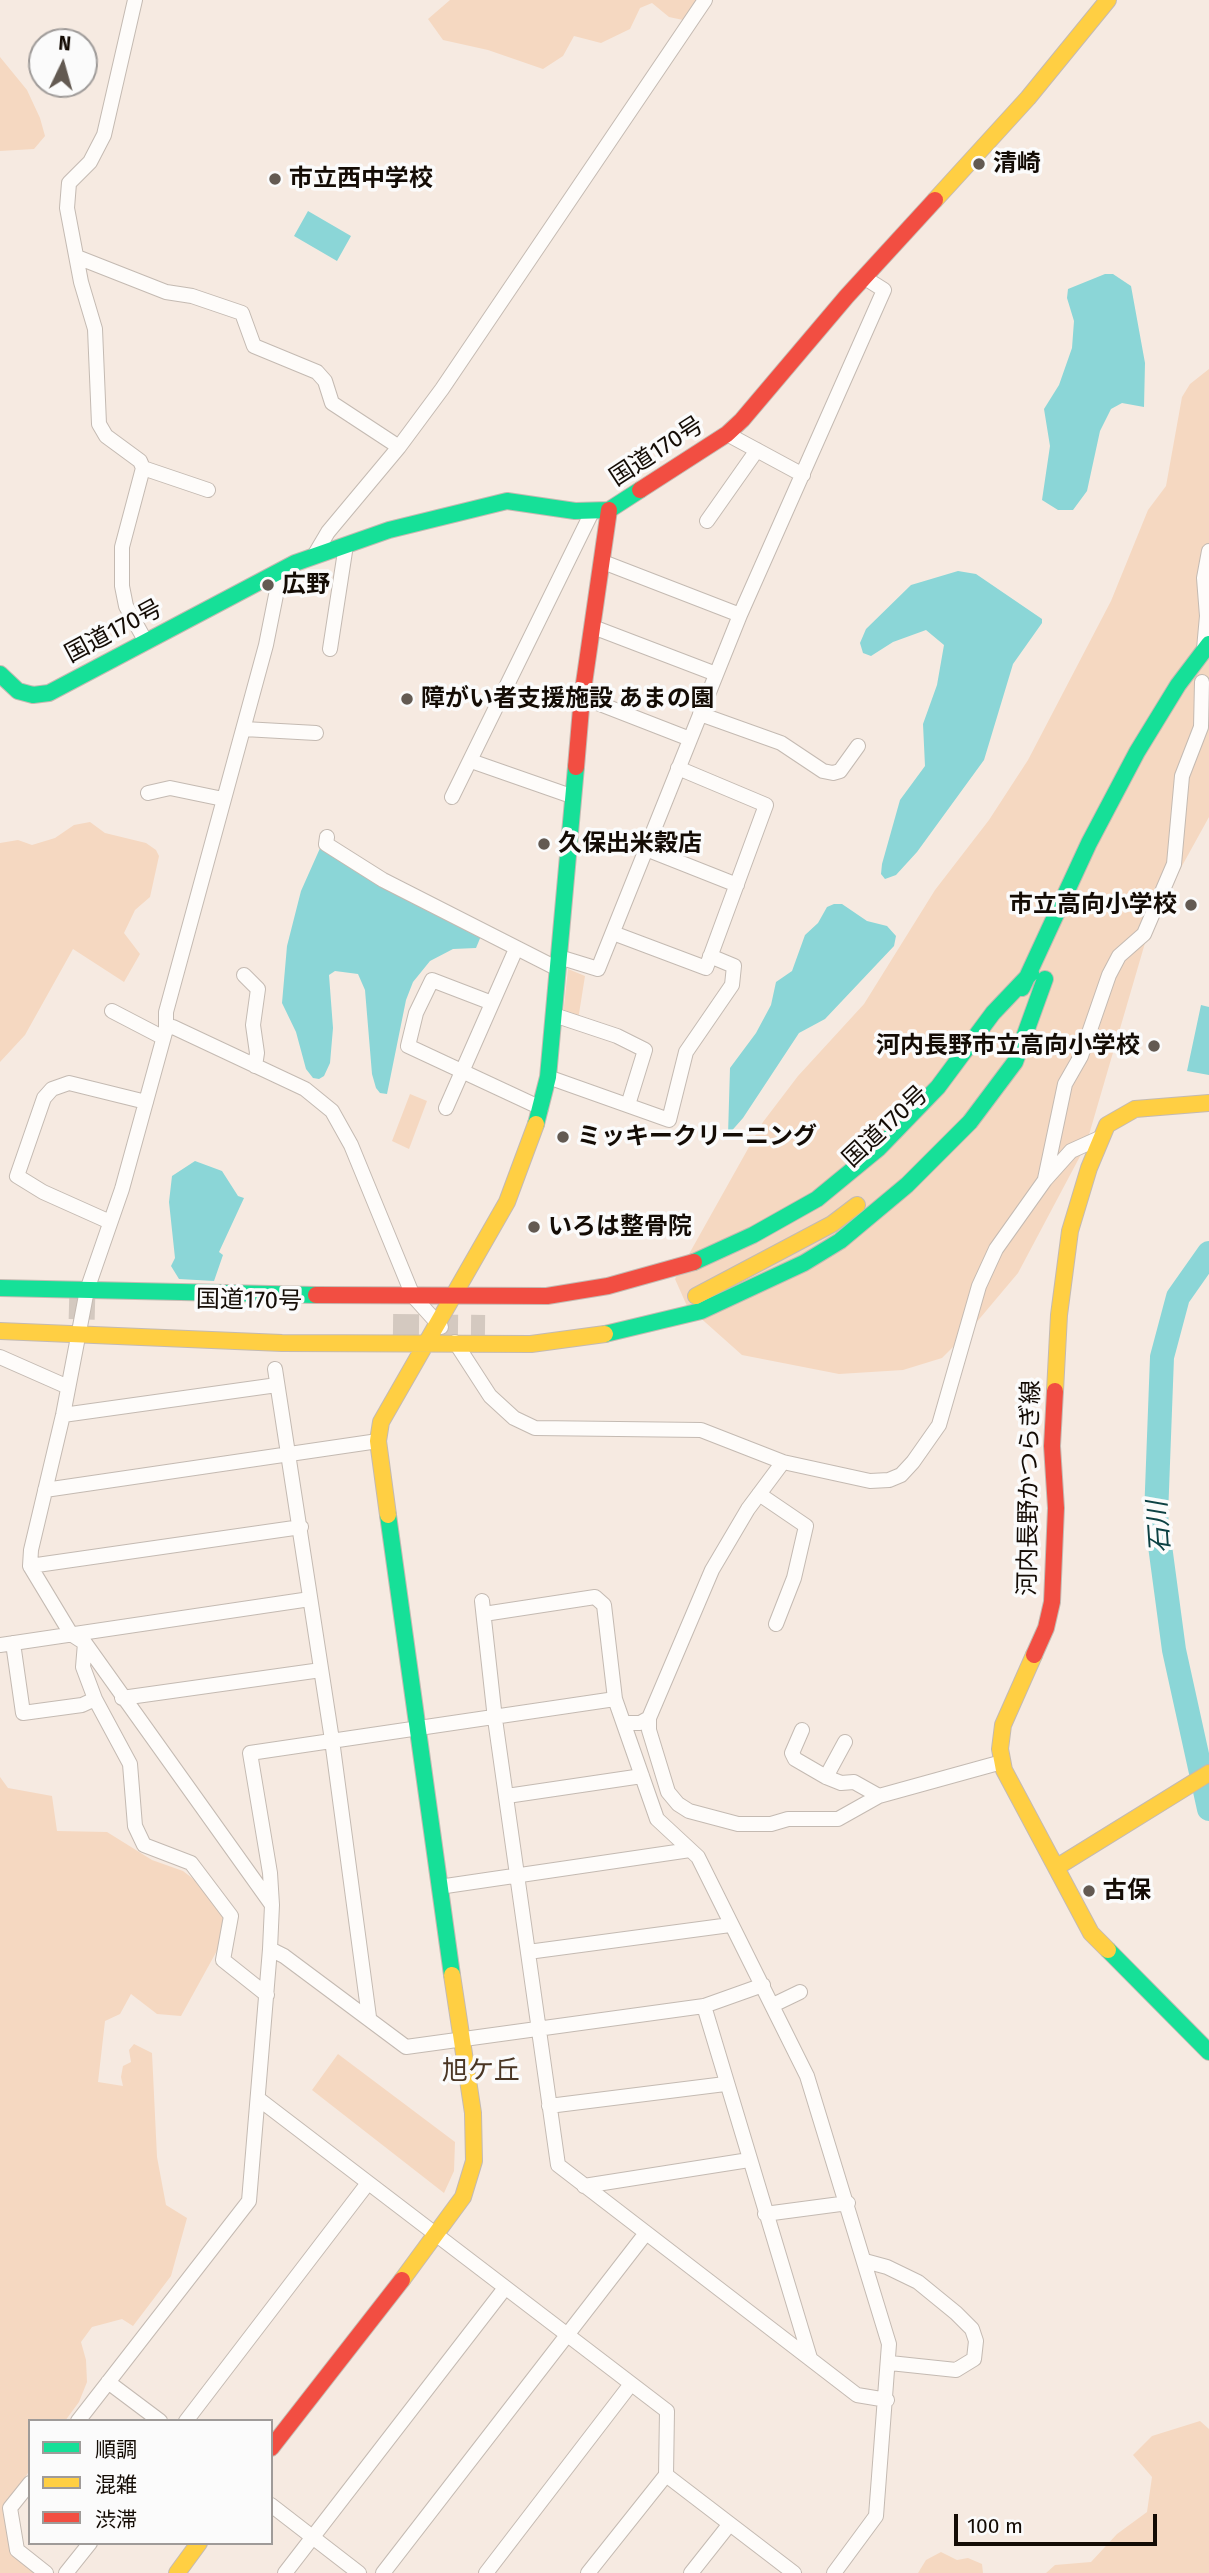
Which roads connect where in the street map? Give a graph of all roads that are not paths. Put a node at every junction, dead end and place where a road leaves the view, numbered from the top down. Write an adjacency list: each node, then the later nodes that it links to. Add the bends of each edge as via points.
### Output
1 (135, 0): 4 (street, via 103,135 90,162 69,183 67,208)
2 (705, 0): 7 (street)
3 (1108, 0): 5 (main road, 国道170号, via 1028,98)
4 (77, 257): 7 (street, via 166,292 242,313 254,346 317,372 332,403); 9 (street, via 97,345 99,424 106,436)
5 (865, 278): 6 (main road, 国道170号); 10 (street, via 884,290)
6 (727, 434): 8 (street); 12 (main road, 国道170号)
7 (399, 447): 16 (street, via 337,520)
8 (757, 450): 10 (street); 13 (street)
9 (143, 468): 11 (street); 21 (street, via 122,547 121,586 126,606)
10 (803, 475): 19 (street)
11 (208, 490)
12 (601, 511): 14 (main road, 国道170号, via 506,501); 17 (main road); 33 (street)
13 (707, 521)
14 (346, 545): 16 (main road, 国道170号); 23 (street)
15 (1209, 551): 22 (street, via 1204,578)
16 (314, 555): 18 (main road, 国道170号)
17 (603, 562): 19 (street); 20 (main road)
18 (281, 570): 21 (main road, 国道170号); 29 (street)
19 (740, 615): 25 (street)
20 (593, 627): 25 (street); 27 (main road)
21 (146, 642): 24 (main road, 国道170号, via 49,693 18,691)
22 (1207, 647): 46 (main road, 国道170号, via 1137,752 1089,843)
23 (330, 649)
24 (0, 674)
25 (716, 674): 28 (street)
26 (1205, 677): 46 (main road, 国道170号, via 1151,759); 61 (street, via 1200,727 1182,776 1174,864 1144,934 1119,956 1109,975 1081,1056 1065,1084)
27 (582, 697): 31 (street); 37 (main road)
28 (700, 714): 31 (street); 32 (street, via 781,743 823,771 840,771)
29 (244, 729): 30 (street); 38 (street)
30 (316, 733)
31 (690, 739): 34 (street)
32 (858, 746)
33 (471, 761): 36 (street); 37 (street)
34 (678, 768): 40 (street); 41 (street, via 766,804)
35 (148, 793): 38 (street, via 170,788)
36 (452, 797)
37 (574, 797): 45 (main road)
38 (223, 800): 51 (street)
39 (327, 837): 43 (street, via 326,844 383,880)
40 (646, 849): 41 (street); 42 (street)
41 (737, 885): 44 (street)
42 (613, 933): 44 (street, via 706,968); 45 (street, via 598,969)
43 (516, 949): 45 (street); 48 (street)
44 (710, 956): 57 (street, via 734,966 732,985 687,1052 669,1120)
45 (559, 963): 50 (main road)
46 (1046, 969): 66 (main road, via 993,1013 938,1087 879,1148 817,1199 764,1229 685,1266 608,1286 547,1296); 68 (main road, 国道170号, via 942,1108 888,1161 824,1211 688,1281 612,1302 546,1312); 73 (main road, 国道170号, via 1002,1053 960,1111 899,1173 832,1224 698,1295 619,1315); 78 (main road, via 1015,1062 970,1122 907,1185 840,1241 720,1303 660,1322 531,1344)
47 (244, 975): 52 (street, via 258,989 253,1025)
48 (492, 1003): 53 (street); 53 (street, via 432,980 416,1013 408,1046)
49 (112, 1011): 51 (street)
50 (554, 1015): 54 (main road); 57 (street, via 645,1050)
51 (164, 1033): 52 (street, via 173,1027); 55 (street)
52 (255, 1066): 65 (street, via 319,1099 342,1125)
53 (463, 1073): 58 (street); 59 (street)
54 (548, 1077): 57 (street); 59 (main road)
55 (146, 1102): 62 (street); 62 (street, via 69,1083 52,1089 44,1098 17,1175)
56 (1209, 1103): 60 (main road, 河内長野かつらぎ線, via 1135,1109 1107,1125)
57 (628, 1105)
58 (446, 1108)
59 (541, 1108): 66 (main road, via 507,1202)
60 (1102, 1136): 61 (street, via 1072,1151); 107 (main road, 河内長野かつらぎ線, via 1070,1231 1059,1315 1052,1446 1056,1508 1052,1602 1046,1628 1003,1725)
61 (1045, 1180): 86 (street, via 996,1249 967,1325 947,1407 901,1475 870,1481)
62 (110, 1222): 64 (street)
63 (0, 1288): 64 (main road)
64 (87, 1290): 65 (main road); 72 (street)
65 (413, 1296): 66 (main road); 70 (street)
66 (452, 1296): 70 (main road)
67 (367, 1312): 71 (main road, 国道170号, via 106,1314)
68 (482, 1312)
69 (0, 1320): 72 (main road)
70 (437, 1322): 77 (main road); 78 (street)
71 (226, 1324)
72 (73, 1326): 76 (main road); 77 (main road, via 282,1343); 82 (street)
73 (538, 1326)
74 (512, 1327): 75 (main road)
75 (485, 1328)
76 (0, 1331)
77 (425, 1341): 78 (main road); 84 (main road, via 381,1422)
78 (457, 1344): 86 (street, via 490,1396 514,1418 535,1428 701,1430)
79 (0, 1357): 82 (street)
80 (275, 1369): 81 (street)
81 (277, 1385): 83 (street); 85 (street)
82 (68, 1387): 83 (street)
83 (63, 1415): 87 (street)
84 (378, 1441): 85 (street); 103 (main road)
85 (289, 1456): 87 (street); 89 (street)
86 (783, 1462): 88 (street)
87 (45, 1490): 90 (street)
88 (759, 1493): 92 (street, via 806,1526 794,1578); 101 (street, via 712,1570)
89 (301, 1527): 90 (street); 91 (street)
90 (30, 1566): 93 (street)
91 (310, 1599): 93 (street); 96 (street)
92 (776, 1625)
93 (71, 1634): 94 (street); 95 (street)
94 (85, 1643): 97 (street); 98 (street, via 83,1667)
95 (6, 1644): 98 (street, via 23,1713)
96 (321, 1670): 97 (street); 105 (street)
97 (122, 1698): 117 (street)
98 (95, 1699): 123 (street, via 130,1764 135,1826 144,1845 191,1863 231,1916 223,1960)
99 (615, 1699): 100 (street); 100 (street, via 604,1605 595,1597 483,1608); 102 (street)
100 (495, 1718): 103 (street); 111 (street)
101 (649, 1718): 102 (street); 112 (street, via 668,1792 689,1811 738,1824 822,1821 838,1819)
102 (625, 1723): 109 (street)
103 (416, 1727): 105 (street); 116 (main road)
104 (802, 1730): 110 (street, via 792,1753 795,1759)
105 (332, 1740): 117 (street, via 250,1753); 126 (street)
106 (845, 1742): 110 (street)
107 (1002, 1762): 112 (street); 114 (main road, 河内長野かつらぎ線)
108 (1209, 1773): 114 (main road)
109 (642, 1776): 111 (street); 113 (street, via 657,1819)
110 (826, 1777): 112 (street, via 854,1782)
111 (508, 1796): 115 (street)
112 (879, 1796)
113 (690, 1850): 115 (street); 118 (street, via 698,1857)
114 (1057, 1867): 129 (main road, 河内長野かつらぎ線, via 1091,1933)
115 (518, 1875): 116 (street); 120 (street)
116 (439, 1887): 128 (main road)
117 (272, 1905): 119 (street)
118 (730, 1925): 120 (street); 121 (street)
119 (270, 1950): 123 (street); 126 (street)
120 (528, 1952): 127 (street)
121 (763, 1985): 124 (street); 125 (street)
122 (800, 1992): 124 (street)
123 (267, 1995): 131 (street)
124 (773, 2005): 136 (street, via 807,2076)
125 (704, 2006): 127 (street); 130 (street)
126 (369, 2017): 128 (street, via 406,2047)
127 (538, 2028): 128 (street); 132 (street)
128 (461, 2040): 139 (main road, via 474,2113 474,2161 463,2197)
129 (1209, 2052)
130 (725, 2084): 132 (street); 133 (street)
131 (260, 2100): 134 (street); 145 (street, via 248,2201)
132 (549, 2106): 135 (street, via 558,2165)
133 (748, 2160): 135 (street); 137 (street)
134 (368, 2183): 139 (street); 150 (street)
135 (584, 2186): 138 (street)
136 (848, 2203): 137 (street); 140 (street)
137 (765, 2214): 143 (street)
138 (646, 2233): 142 (street); 143 (street)
139 (437, 2235): 141 (street); 151 (main road)
140 (865, 2261): 144 (street, via 889,2344); 144 (street, via 918,2282 972,2329 976,2341 974,2359 956,2370)
141 (505, 2287): 142 (street); 156 (street)
142 (567, 2334): 146 (street); 164 (street)
143 (810, 2358): 147 (street, via 857,2395)
144 (890, 2363): 147 (street)
145 (108, 2382): 148 (street); 149 (street)
146 (631, 2384): 152 (street, via 667,2411); 165 (street)
147 (887, 2400): 169 (street, via 876,2516)
148 (80, 2419)
149 (157, 2419)
150 (188, 2419)
151 (273, 2445)
152 (666, 2475): 155 (street); 166 (street)
153 (28, 2486): 159 (street, via 10,2508 17,2550)
154 (273, 2507): 156 (street)
155 (729, 2525): 167 (street); 168 (street)
156 (312, 2537): 162 (street); 163 (street)
157 (88, 2545): 160 (street)
158 (198, 2545): 161 (main road)
159 (46, 2573)
160 (66, 2573)
161 (177, 2573)
162 (285, 2573)
163 (359, 2573)
164 (383, 2573)
165 (486, 2573)
166 (589, 2573)
167 (691, 2573)
168 (794, 2573)
169 (834, 2573)

